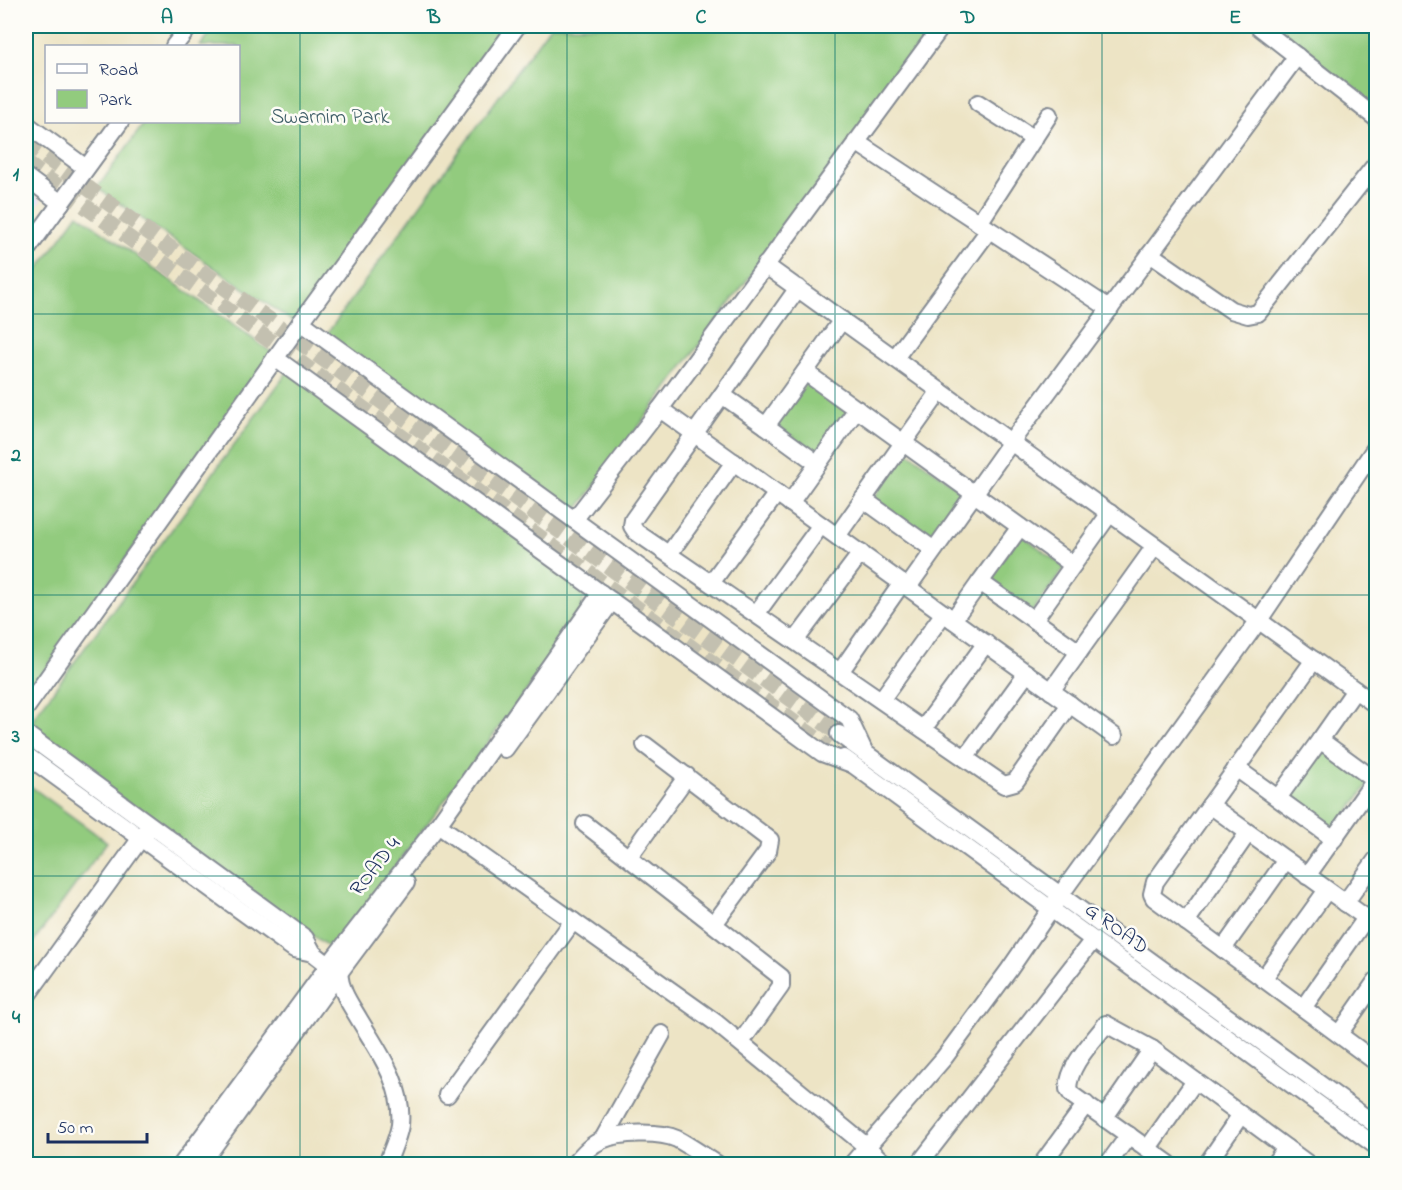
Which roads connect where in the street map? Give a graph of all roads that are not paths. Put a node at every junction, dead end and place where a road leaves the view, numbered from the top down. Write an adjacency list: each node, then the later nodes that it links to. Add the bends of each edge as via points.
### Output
1 (190, 26): 5 (street)
2 (518, 26): 25 (street)
3 (942, 26): 13 (street)
4 (1258, 26): 6 (street)
5 (175, 45)
6 (1297, 56): 9 (street); 20 (street)
7 (978, 103): 12 (street)
8 (1049, 115): 12 (street)
9 (1377, 118)
10 (119, 123): 15 (street)
11 (26, 124): 15 (street)
12 (1034, 139): 18 (street)
13 (856, 142): 18 (street); 21 (street)
14 (1377, 164): 20 (street, via 1258,313 1248,315 1231,310)
15 (86, 168): 17 (street)
16 (26, 177): 17 (street)
17 (61, 203): 19 (street)
18 (984, 227): 23 (street); 27 (street)
19 (26, 251)
20 (1150, 254): 23 (street)
21 (765, 265): 22 (street); 31 (street)
22 (798, 288): 24 (street); 30 (street)
23 (1110, 309): 35 (street)
24 (842, 320): 27 (street); 28 (street)
25 (301, 322): 26 (street); 44 (street)
26 (275, 358): 56 (street); 72 (street)
27 (895, 358): 29 (street)
28 (805, 372): 32 (street); 33 (street)
29 (940, 391): 35 (street); 36 (street)
30 (722, 395): 33 (street); 34 (street)
31 (660, 409): 34 (street); 44 (street)
32 (857, 409): 36 (street); 39 (street)
33 (766, 426): 39 (street)
34 (694, 434): 38 (street); 51 (street, via 633,520 636,532)
35 (1011, 442): 40 (street); 43 (street)
36 (903, 443): 40 (street); 42 (street)
37 (1377, 447): 60 (street)
38 (734, 462): 41 (street); 51 (street)
39 (818, 464): 41 (street)
40 (974, 494): 46 (street); 49 (street)
41 (783, 498): 45 (street); 54 (street)
42 (863, 499): 47 (street); 49 (street)
43 (1110, 513): 48 (street); 52 (street)
44 (574, 520): 78 (street, via 849,719)
45 (821, 525): 47 (street); 57 (street)
46 (1020, 527): 52 (street); 53 (street)
47 (837, 536): 50 (street)
48 (1155, 546): 60 (street); 63 (street)
49 (934, 550): 55 (street)
50 (861, 553): 55 (street); 61 (street)
51 (669, 554): 54 (street)
52 (1073, 565): 59 (street)
53 (980, 582): 58 (street); 59 (street)
54 (711, 583): 57 (street)
55 (905, 585): 58 (street); 65 (street)
56 (606, 597): 81 (street, via 822,753); 88 (street, ROAD 4)
57 (756, 614): 61 (street)
58 (948, 616): 62 (street); 69 (street)
59 (1034, 620): 63 (street)
60 (1258, 620): 64 (street); 97 (street)
61 (795, 641): 65 (street)
62 (986, 644): 66 (street); 73 (street)
63 (1079, 652): 68 (street)
64 (1314, 660): 67 (street); 82 (street)
65 (840, 672): 69 (street)
66 (1027, 673): 68 (street); 80 (street)
67 (1355, 690): 71 (street); 76 (street)
68 (1052, 691): 70 (street)
69 (880, 700): 73 (street)
70 (1070, 704): 75 (street); 80 (street, via 1016,782 1004,784)
71 (1377, 705)
72 (26, 708)
73 (923, 729): 80 (street)
74 (26, 734): 89 (street)
75 (1114, 736)
76 (1320, 740): 84 (street); 85 (street)
77 (645, 745): 83 (street)
78 (865, 753): 81 (street, G ROAD, via 834,741); 97 (street, G ROAD)
79 (26, 755): 89 (street)
80 (965, 759)
81 (852, 764): 99 (street, G ROAD)
82 (1236, 768): 85 (street); 86 (street)
83 (687, 776): 92 (street); 103 (street, via 770,840 768,850)
84 (1376, 781): 91 (street)
85 (1278, 798): 91 (street)
86 (1210, 805): 90 (street); 101 (street, via 1152,889 1154,898)
87 (585, 824): 92 (street)
88 (442, 828): 100 (street); 106 (street, ROAD 4)
89 (145, 832): 106 (street, via 305,938 312,953); 109 (street)
90 (1248, 833): 93 (street); 101 (street)
91 (1334, 839): 95 (street)
92 (629, 857): 103 (street)
93 (1286, 860): 95 (street); 105 (street)
94 (1377, 860): 98 (street)
95 (1308, 876): 96 (street)
96 (1327, 890): 98 (street); 107 (street)
97 (1061, 894): 99 (street); 121 (street, G ROAD)
98 (1345, 903): 102 (street)
99 (1051, 909): 104 (street, G ROAD); 124 (street, via 944,1058)
100 (573, 921): 113 (street); 117 (street)
101 (1186, 922): 105 (street)
102 (1371, 922): 110 (street)
103 (714, 924): 113 (street, via 782,981)
104 (1093, 940): 125 (street, G ROAD); 135 (street)
105 (1223, 950): 107 (street)
106 (334, 969): 128 (street, ROAD 4); 129 (street, ROAD 4); 130 (street, via 396,1089 401,1108 399,1128)
107 (1263, 979): 110 (street)
108 (1377, 981): 112 (street)
109 (26, 997)
110 (1303, 1008): 112 (street)
111 (662, 1034): 123 (street)
112 (1339, 1034): 115 (street)
113 (741, 1042): 124 (street)
114 (1152, 1049): 116 (street); 118 (street, via 1106,1024 1068,1082 1072,1095); 120 (street)
115 (1377, 1062)
116 (1195, 1081): 119 (street); 126 (street)
117 (447, 1095)
118 (1086, 1104): 120 (street); 136 (street)
119 (1240, 1116): 127 (street); 139 (street)
120 (1105, 1117): 122 (street)
121 (1377, 1125)
122 (1129, 1135): 126 (street); 137 (street)
123 (603, 1139): 131 (street); 132 (street, via 648,1134 675,1138)
124 (867, 1146): 133 (street); 134 (street)
125 (1377, 1146)
126 (1148, 1148): 138 (street)
127 (1286, 1148): 140 (street); 141 (street)
128 (182, 1164)
129 (201, 1164)
130 (387, 1164)
131 (574, 1164)
132 (717, 1164)
133 (852, 1164)
134 (885, 1164)
135 (919, 1164)
136 (1042, 1164)
137 (1108, 1164)
138 (1169, 1164)
139 (1207, 1164)
140 (1274, 1164)
141 (1308, 1164)

